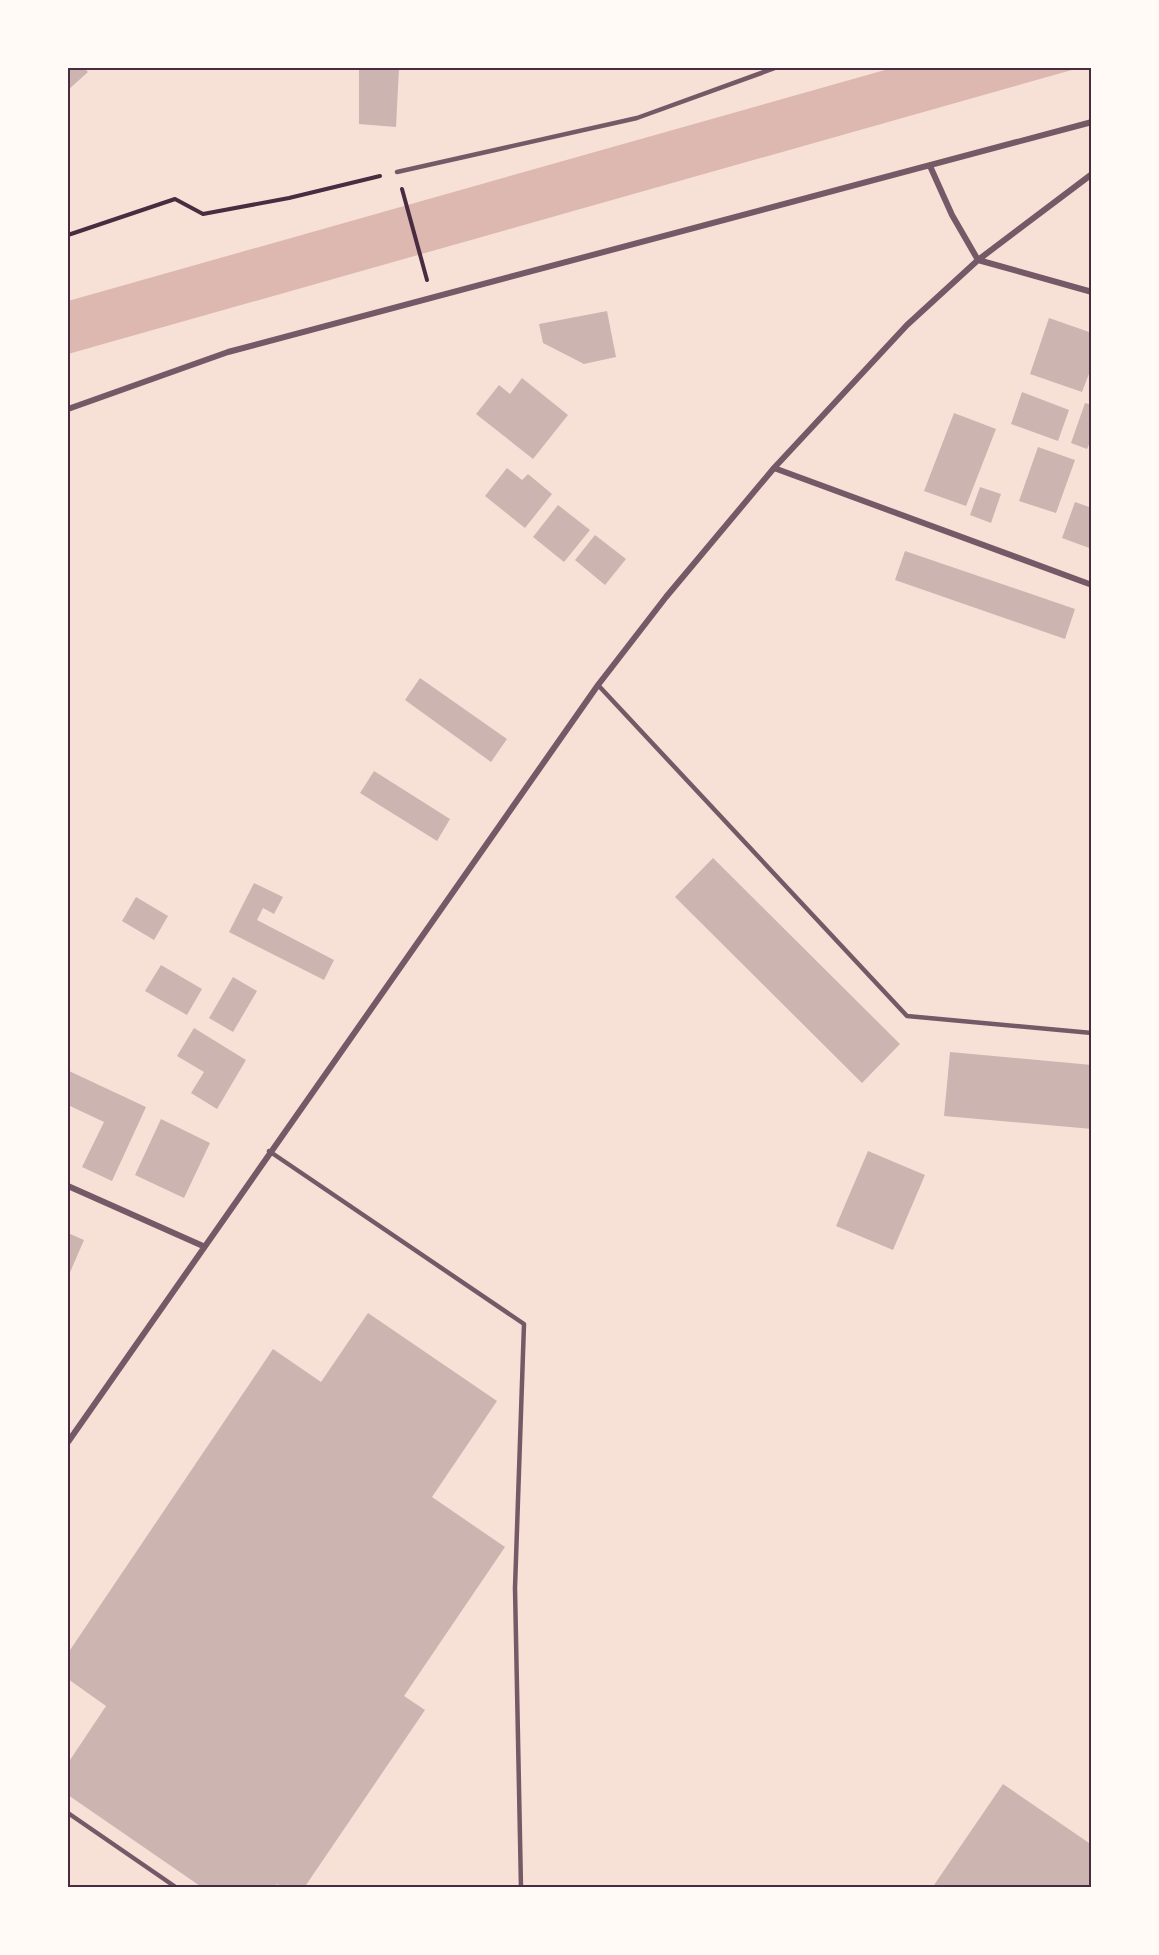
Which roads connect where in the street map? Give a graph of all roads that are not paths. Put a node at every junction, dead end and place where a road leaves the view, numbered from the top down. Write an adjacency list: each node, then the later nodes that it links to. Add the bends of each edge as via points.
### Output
1 (775, 68): 4 (lane, via 637,118)
2 (1092, 122): 3 (street)
3 (930, 166): 6 (street); 8 (street, via 228,351)
4 (397, 172)
5 (1092, 174): 6 (street)
6 (978, 260): 7 (street); 9 (street, via 907,324)
7 (1092, 292)
8 (68, 409)
9 (774, 468): 10 (street); 11 (street)
10 (1092, 585)
11 (598, 685): 12 (lane, via 907,1016); 13 (street)
12 (1092, 1033)
13 (269, 1151): 15 (street); 19 (lane, via 524,1324 515,1588)
14 (68, 1185): 15 (street)
15 (203, 1246): 16 (street)
16 (68, 1442)
17 (68, 1813): 18 (lane)
18 (177, 1887)
19 (521, 1887)

